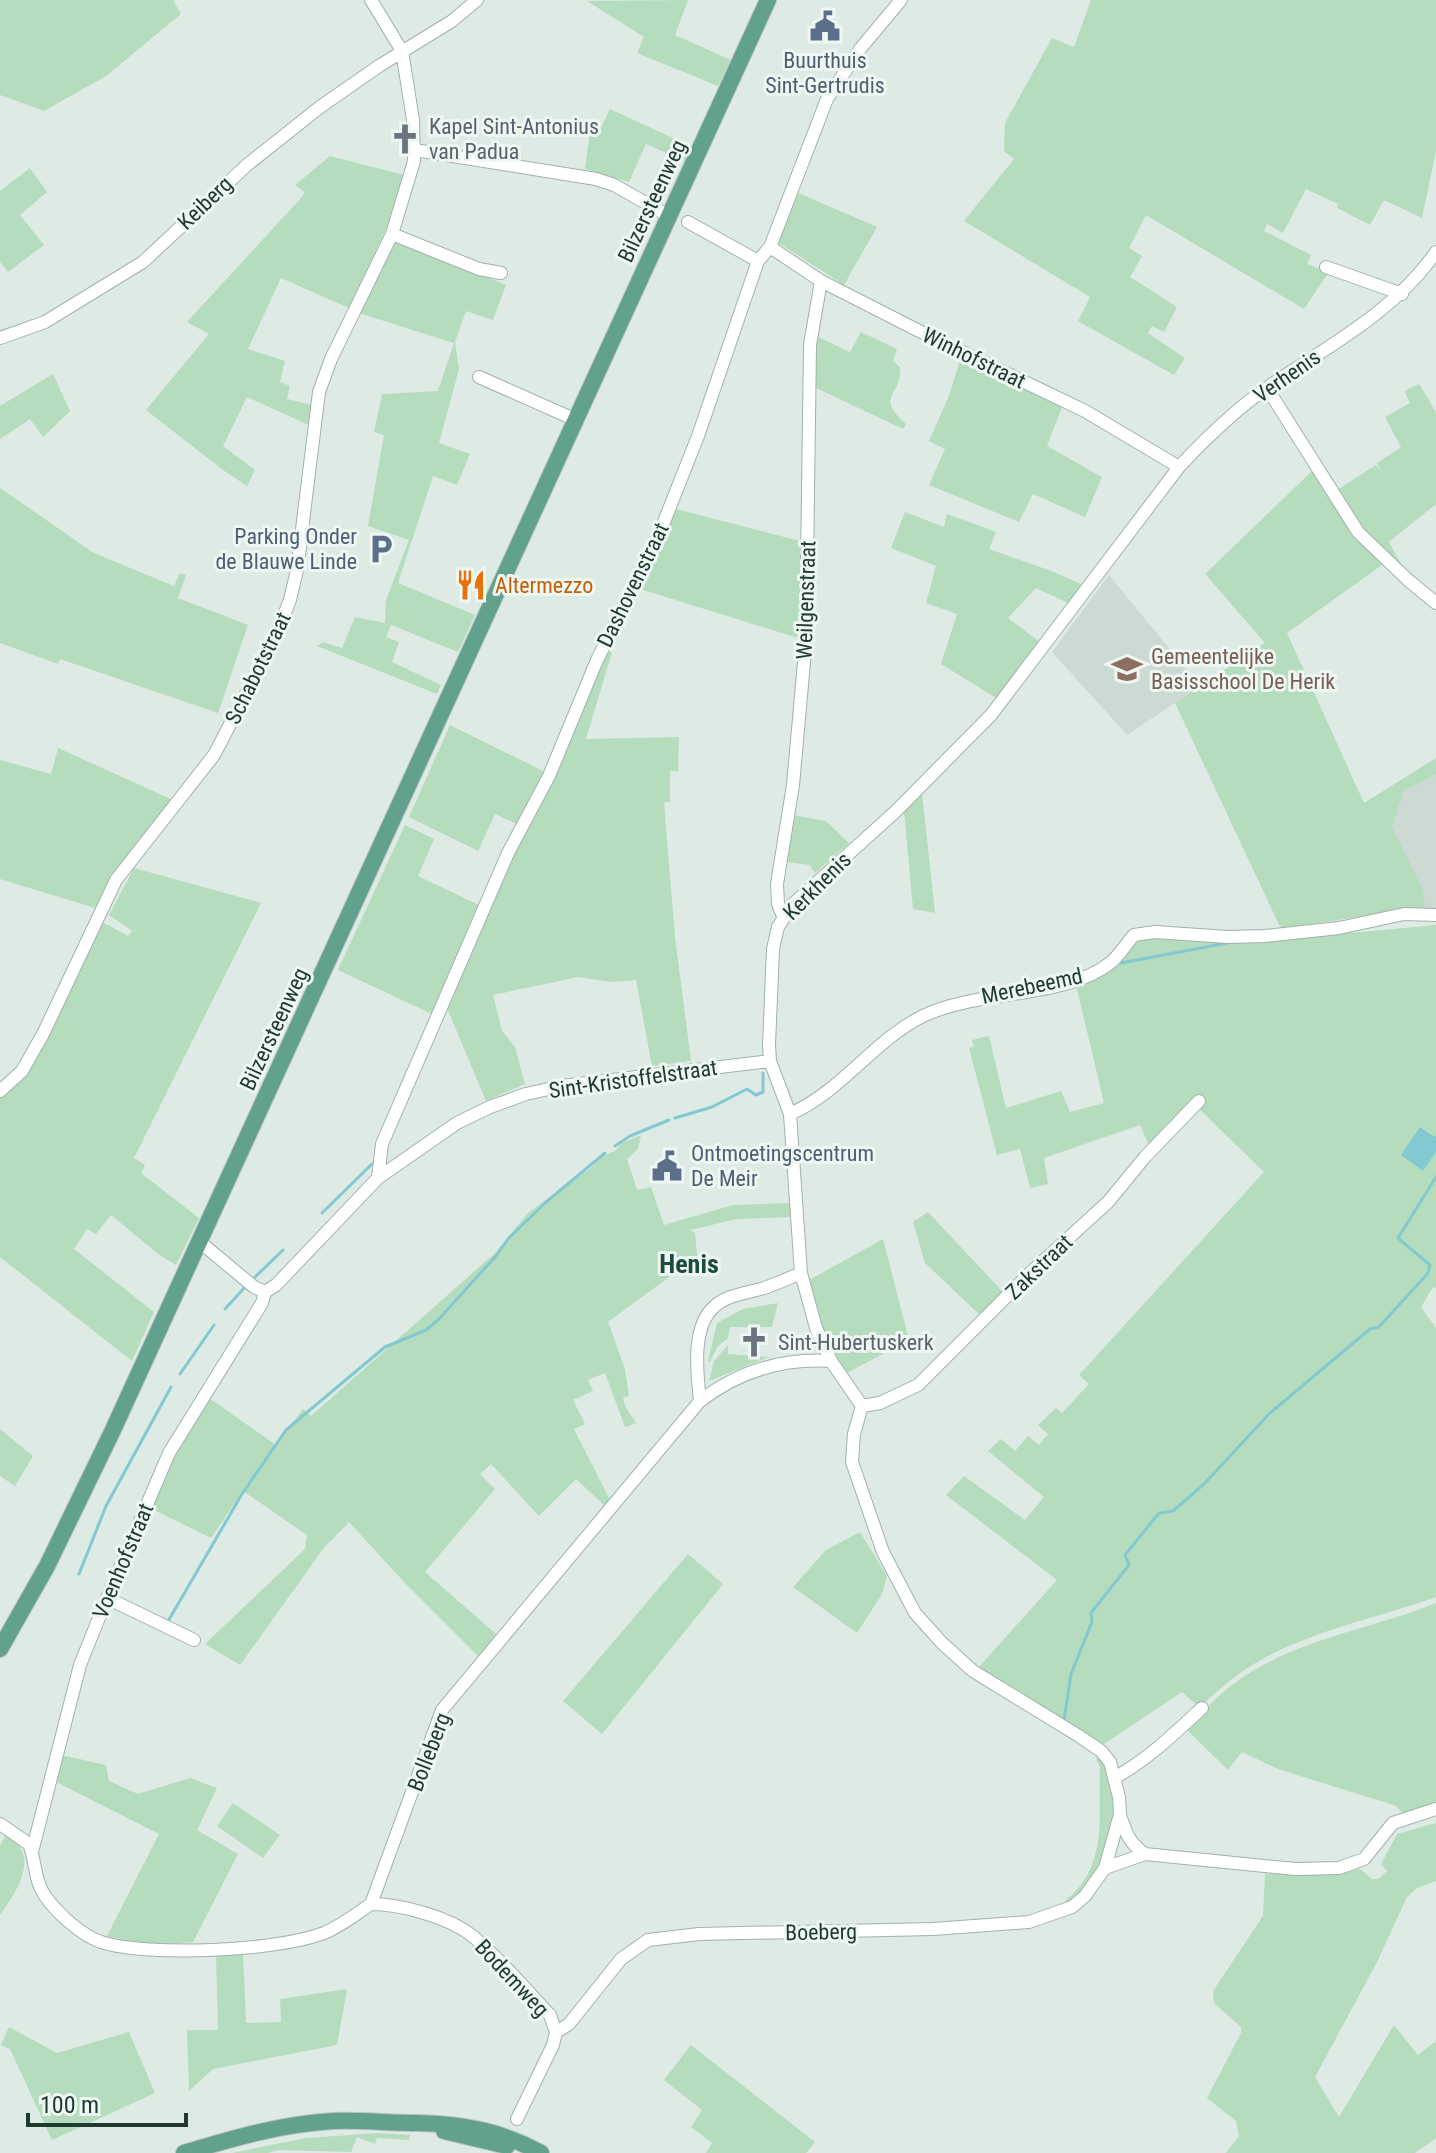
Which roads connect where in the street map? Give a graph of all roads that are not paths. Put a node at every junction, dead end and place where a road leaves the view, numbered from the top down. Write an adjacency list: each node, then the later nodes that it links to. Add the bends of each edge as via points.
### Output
1 (371, 0): 5 (street)
2 (477, 0): 5 (street, Keiberg)
3 (768, 0): 7 (main road, Bilzersteenweg)
4 (901, 0): 10 (street, Dashovenstraat, via 827,99)
5 (402, 51): 6 (street, Schabotstraat); 17 (street, Keiberg, via 230,178 143,262 45,322)
6 (415, 150): 7 (street, via 596,179); 9 (street, Schabotstraat)
7 (669, 216): 20 (main road, Bilzersteenweg)
8 (688, 222): 12 (street)
9 (392, 234): 14 (street); 26 (street, Schabotstraat, via 323,376 297,570 274,640 214,755 116,880 43,1034 22,1071)
10 (770, 247): 12 (street, Dashovenstraat); 15 (street, Winhofstraat)
11 (1436, 252): 16 (street, Verhenis)
12 (758, 261): 29 (street, Dashovenstraat, via 658,537 597,660 549,776 508,853 382,1144)
13 (1326, 267): 16 (street)
14 (501, 273)
15 (821, 281): 21 (street, Winhofstraat, via 1085,411); 24 (street, Weilgenstraat, via 810,345 806,640 793,785 777,884)
16 (1402, 294): 19 (street, Verhenis)
17 (0, 338)
18 (479, 377): 20 (street)
19 (1267, 388): 21 (street, Verhenis); 22 (street, via 1358,532)
20 (576, 420): 30 (main road, Bilzersteenweg)
21 (1179, 467): 24 (street, Kerkhenis, via 991,715)
22 (1436, 603)
23 (1436, 915): 28 (street, Merebeemd, via 1404,914 1265,936 1134,935 1109,964 1066,984 962,1001 921,1017 837,1085)
24 (783, 916): 25 (street, Kerkhenis, via 773,949)
25 (770, 1061): 28 (street, Kerkhenis); 29 (street, Sint-Kristoffelstraat, via 603,1079 526,1094 457,1123)
26 (0, 1091)
27 (1199, 1101): 35 (street, Zakstraat, via 1108,1202 918,1385)
28 (790, 1114): 31 (street, Kerkhenis)
29 (378, 1178): 32 (street, Sint-Kristoffelstraat)
30 (200, 1242): 32 (street); 38 (main road, Bilzersteenweg, via 82,1497)
31 (801, 1273): 33 (street, Kerkhenis); 34 (street, via 724,1300 709,1312 699,1343)
32 (265, 1292): 36 (street, Voenhofstraat, via 169,1453)
33 (831, 1361): 34 (street, Bolleberg, via 766,1366); 35 (street, Kerkhenis)
34 (700, 1401): 47 (street, Bolleberg, via 442,1710)
35 (862, 1406): 40 (street, Boeberg, via 852,1462 883,1552 915,1613 973,1671 1101,1751)
36 (107, 1598): 37 (street); 44 (street, Voenhofstraat, via 80,1665)
37 (194, 1640)
38 (0, 1649)
39 (1202, 1708): 40 (street, via 1167,1741)
40 (1114, 1778): 42 (street, Boeberg)
41 (1436, 1809): 45 (street, via 1393,1823 1364,1859 1339,1868 1279,1868)
42 (1120, 1814): 45 (street, Boeberg, via 1127,1837); 46 (street, Boeberg)
43 (0, 1824): 44 (street, via 23,1838)
44 (32, 1852): 47 (street, via 39,1885 70,1921 98,1941 127,1948 271,1945 326,1932)
45 (1145, 1854): 46 (street)
46 (1105, 1868): 48 (street, Boeberg, via 1072,1907 1029,1922 648,1940 621,1959 569,2024)
47 (371, 1904): 48 (street, Bodemweg, via 389,1904 452,1923 472,1935 550,2015)
48 (556, 2032): 49 (street, Bodemweg)
49 (517, 2119)
50 (419, 2124): 51 (main road, via 357,2120 297,2125); 52 (main road); 53 (main road, via 484,2129)
51 (184, 2153)
52 (535, 2153)
53 (541, 2153)

